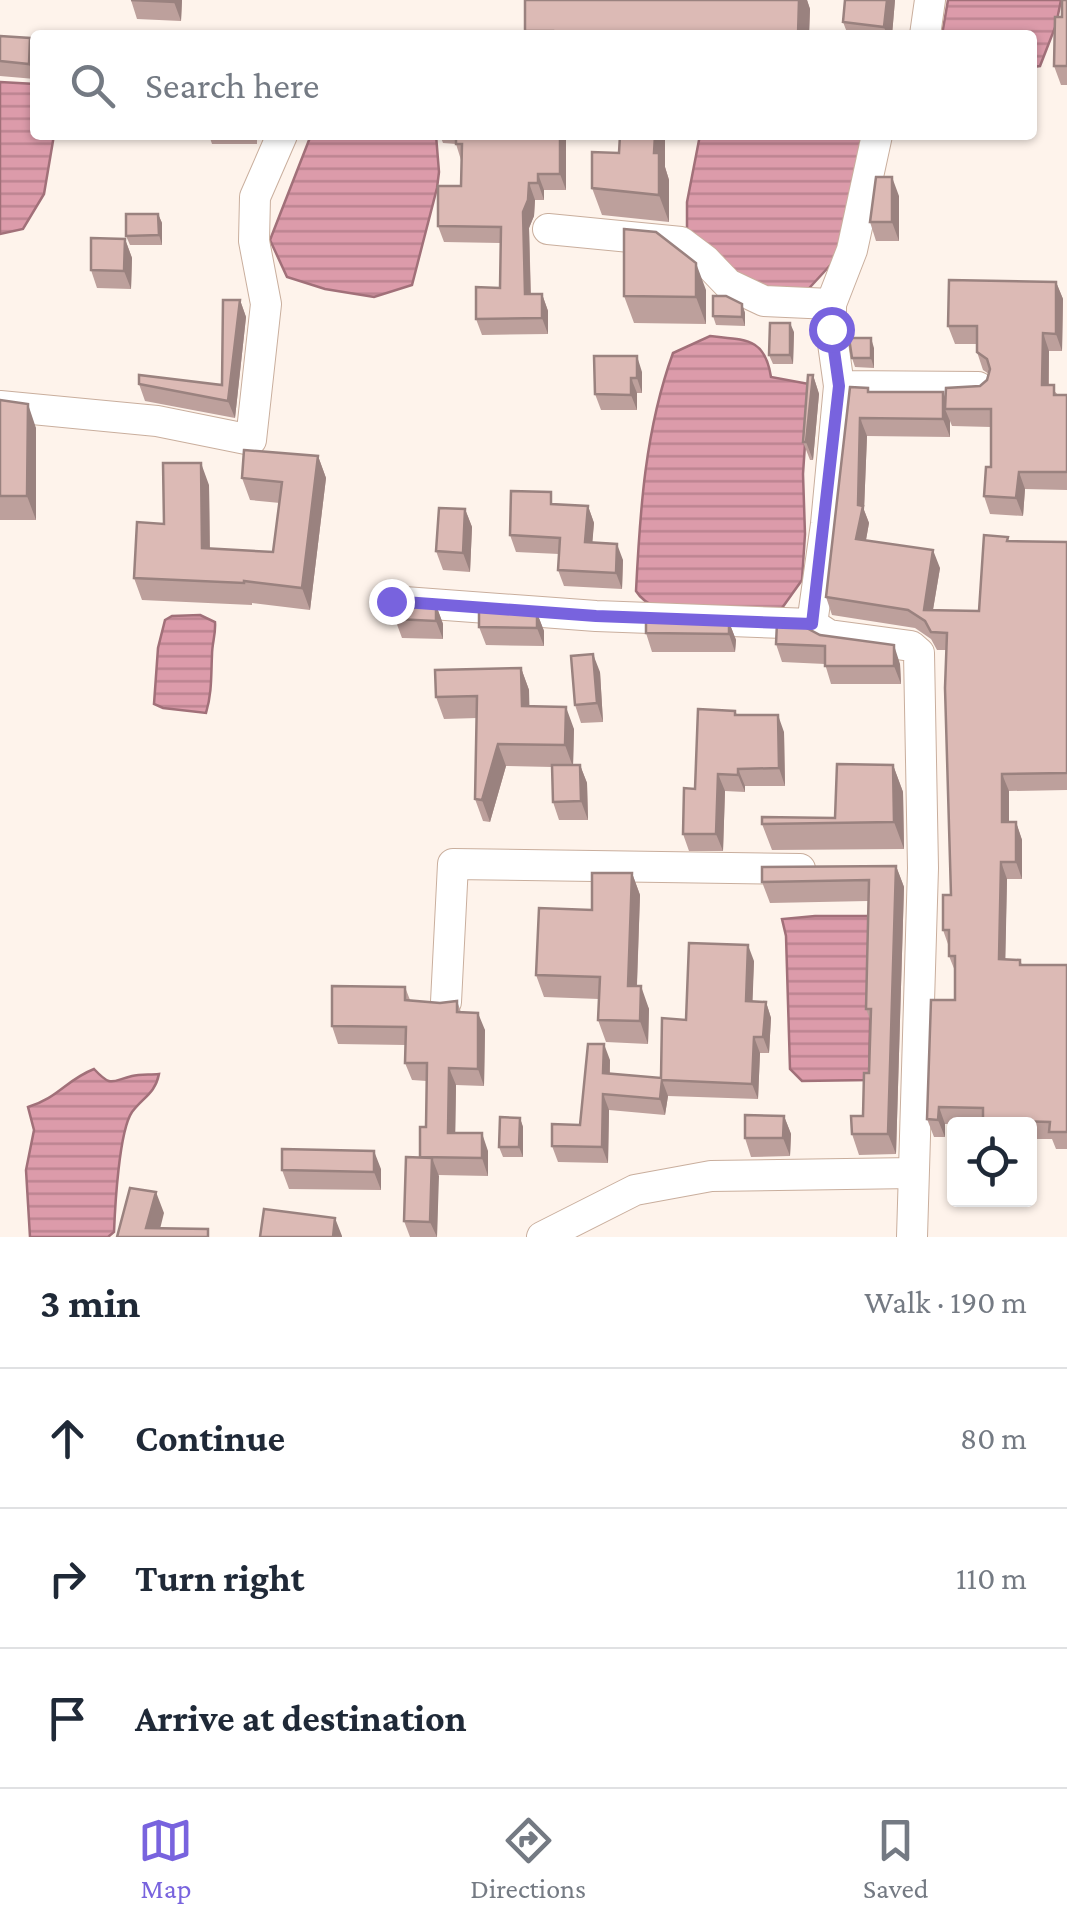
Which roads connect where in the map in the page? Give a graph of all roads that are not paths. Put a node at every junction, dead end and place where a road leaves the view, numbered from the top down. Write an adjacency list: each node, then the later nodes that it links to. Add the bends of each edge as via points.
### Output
1 (930, 0): 2 (street)
2 (926, 30)
3 (280, 140): 9 (street, via 255,198 254,241 266,304 251,440 157,421)
4 (876, 140): 6 (street, via 852,250)
5 (548, 228): 6 (street, via 681,242 728,284 764,301)
6 (832, 304): 7 (street)
7 (839, 386): 8 (street); 11 (street)
8 (978, 387)
9 (0, 406)
10 (391, 601): 11 (street)
11 (812, 624): 14 (street, via 830,635 911,646 919,653)
12 (825, 869): 13 (street, via 454,864)
13 (446, 1002)
14 (914, 1173): 15 (street, via 711,1176 635,1190); 16 (street)
15 (542, 1237)
16 (912, 1237)

